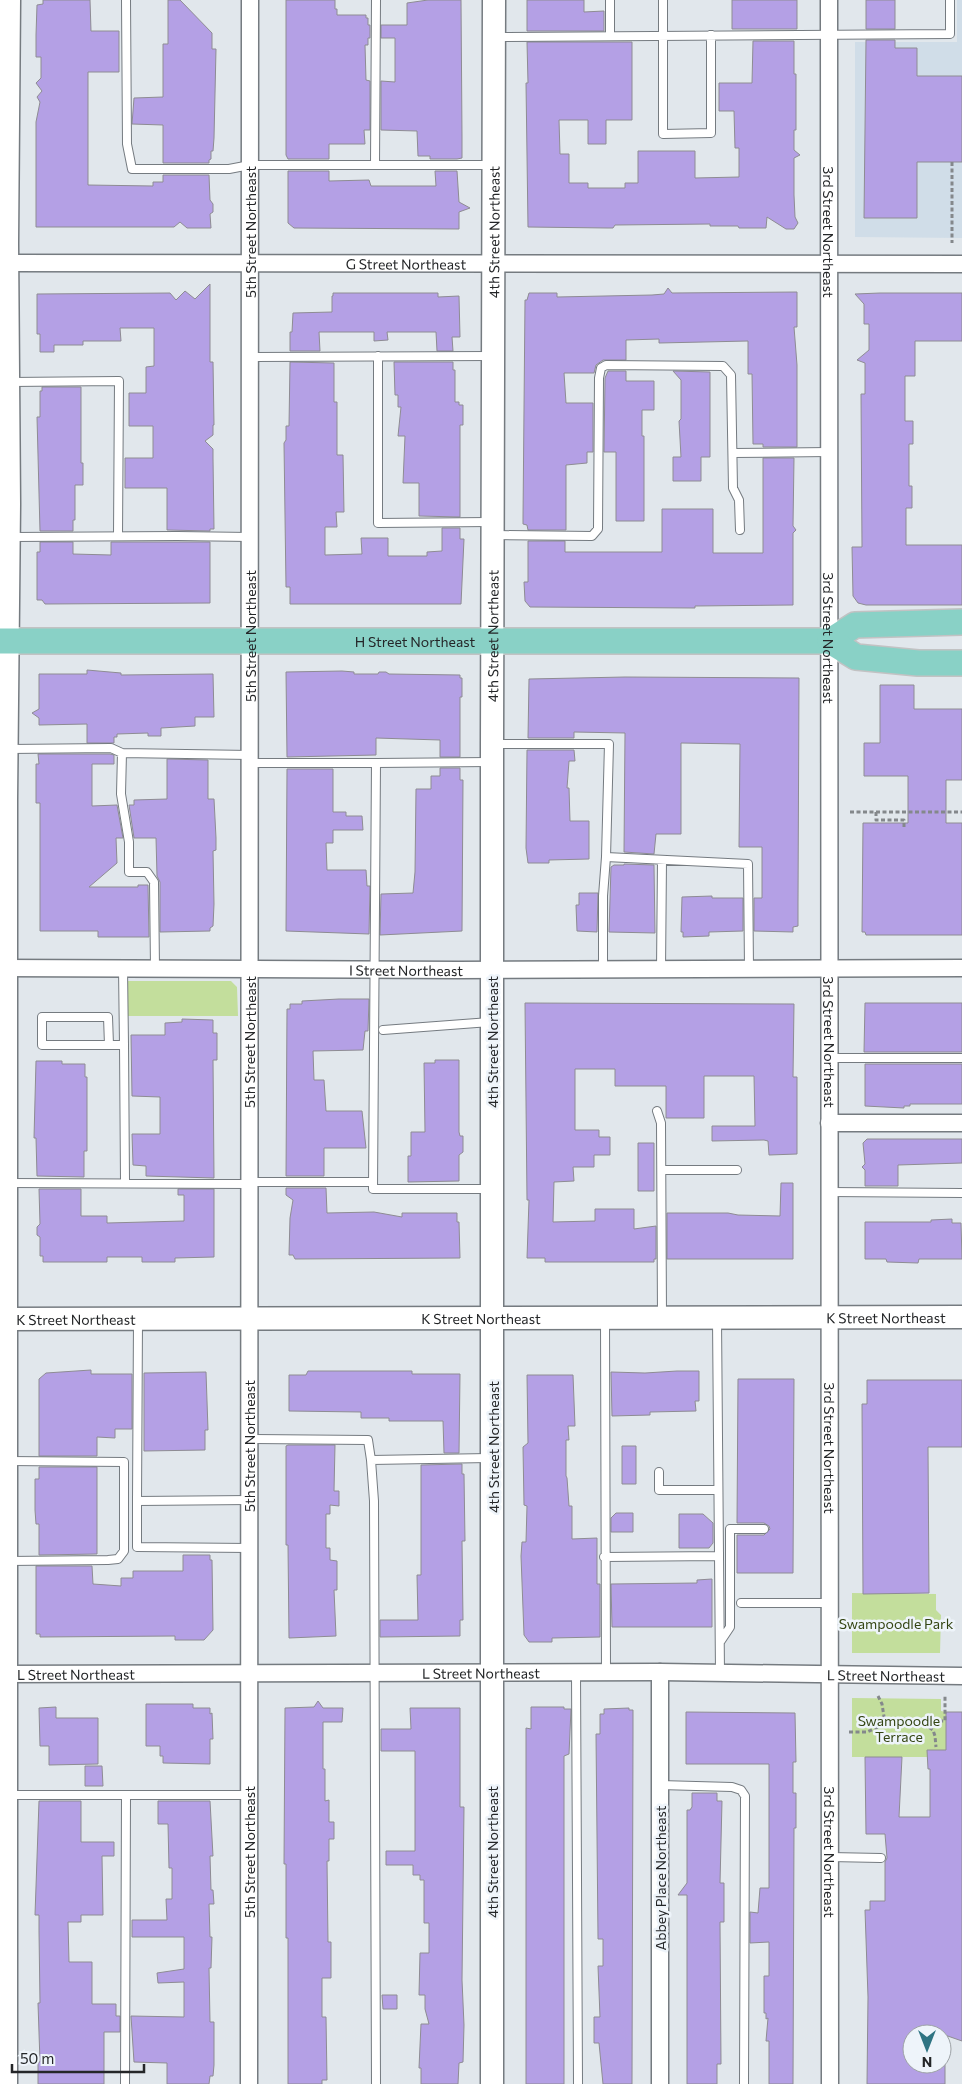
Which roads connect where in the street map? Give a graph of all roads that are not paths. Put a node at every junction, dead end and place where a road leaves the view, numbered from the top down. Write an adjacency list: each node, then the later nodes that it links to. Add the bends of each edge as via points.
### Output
1 (9, 0): 11 (street)
2 (126, 0): 16 (lane, via 127,144 132,169 229,169)
3 (250, 0): 16 (street, 5th Street Northeast)
4 (376, 0): 17 (lane)
5 (494, 0): 15 (street, 4th Street Northeast)
6 (610, 0): 14 (lane)
7 (663, 0): 12 (lane)
8 (829, 0): 10 (street, 3rd Street Northeast)
9 (950, 0): 10 (lane, via 950,34)
10 (829, 33): 13 (lane); 22 (street, 3rd Street Northeast)
11 (4, 34): 19 (street)
12 (663, 35): 13 (lane); 13 (lane, via 663,134 711,133); 14 (lane)
13 (711, 35)
14 (610, 36): 15 (lane)
15 (494, 37): 18 (street, 4th Street Northeast)
16 (250, 165): 17 (lane); 20 (street, 5th Street Northeast)
17 (375, 165): 18 (lane)
18 (494, 165): 21 (street, 4th Street Northeast)
19 (4, 263): 20 (street, G Street Northeast); 27 (street)
20 (250, 264): 21 (street, G Street Northeast); 26 (street, 5th Street Northeast)
21 (494, 264): 22 (street, G Street Northeast); 25 (street, 4th Street Northeast)
22 (829, 264): 23 (street, G Street Northeast); 28 (street, 3rd Street Northeast)
23 (962, 264)
24 (378, 356): 25 (lane); 26 (lane); 31 (lane, via 378,523)
25 (494, 356): 31 (street, 4th Street Northeast)
26 (250, 357): 35 (street, 5th Street Northeast)
27 (10, 382): 30 (street); 33 (lane, via 119,381)
28 (829, 452): 29 (lane); 40 (street, 3rd Street Northeast)
29 (733, 453): 31 (lane, via 730,375 723,366 606,365 601,368 599,378 598,529 592,536); 32 (lane, via 733,488 740,500)
30 (5, 504): 34 (street)
31 (494, 528): 39 (street, 4th Street Northeast)
32 (740, 530)
33 (118, 536): 34 (lane); 35 (lane)
34 (9, 537): 37 (street)
35 (250, 537): 38 (street, 5th Street Northeast)
36 (962, 622): 40 (main road, via 855,625)
37 (4, 640): 38 (main road, H Street Northeast); 42 (street)
38 (249, 641): 39 (main road, H Street Northeast); 45 (street, 5th Street Northeast)
39 (493, 641): 40 (main road, H Street Northeast); 44 (street, 4th Street Northeast)
40 (830, 641): 41 (main road, via 856,657); 58 (street, 3rd Street Northeast)
41 (962, 662)
42 (6, 749): 43 (lane, via 111,748); 47 (street)
43 (122, 753): 45 (lane); 53 (lane, via 121,794 129,842 129,872 147,872 154,882)
44 (492, 753): 46 (lane); 49 (lane, via 609,744); 59 (street, 4th Street Northeast)
45 (250, 759): 46 (lane); 54 (street, 5th Street Northeast)
46 (376, 762): 56 (lane)
47 (3, 800): 48 (street)
48 (3, 856): 51 (street)
49 (606, 857): 50 (lane); 60 (lane)
50 (662, 860): 57 (lane, via 748,864); 61 (lane)
51 (3, 968): 52 (street, I Street Northeast); 66 (street)
52 (123, 968): 53 (street, I Street Northeast); 65 (lane)
53 (155, 968): 54 (street, I Street Northeast)
54 (250, 968): 56 (street, I Street Northeast); 77 (street, 5th Street Northeast)
55 (962, 968): 58 (street, I Street Northeast)
56 (375, 969): 59 (street, I Street Northeast); 75 (lane)
57 (749, 969): 58 (street, I Street Northeast); 61 (street, I Street Northeast)
58 (829, 969): 67 (street, 3rd Street Northeast)
59 (492, 970): 60 (street, I Street Northeast); 62 (street, 4th Street Northeast)
60 (603, 970): 61 (street, I Street Northeast)
61 (661, 970)
62 (492, 1022): 63 (lane); 78 (street, 4th Street Northeast)
63 (383, 1030)
64 (108, 1045): 64 (lane, via 42,1045 42,1017 108,1017); 65 (lane)
65 (124, 1045): 74 (lane)
66 (3, 1054): 76 (street)
67 (829, 1058): 68 (lane); 70 (street, 3rd Street Northeast)
68 (962, 1058)
69 (658, 1111): 72 (lane)
70 (829, 1123): 71 (street); 79 (street, 3rd Street Northeast)
71 (962, 1123)
72 (662, 1170): 73 (lane); 83 (lane)
73 (737, 1170)
74 (124, 1182): 76 (lane); 77 (lane)
75 (373, 1182): 77 (lane); 78 (lane, via 373,1189)
76 (3, 1183): 89 (street)
77 (250, 1183): 88 (street, 5th Street Northeast)
78 (492, 1189): 82 (street, 4th Street Northeast)
79 (829, 1192): 80 (lane); 85 (street, 3rd Street Northeast)
80 (962, 1193)
81 (604, 1316): 82 (street, K Street Northeast); 83 (street, K Street Northeast); 102 (lane)
82 (493, 1317): 88 (street, K Street Northeast); 91 (street, 4th Street Northeast)
83 (662, 1317): 84 (street, K Street Northeast)
84 (717, 1317): 85 (street, K Street Northeast); 95 (lane)
85 (829, 1317): 86 (street, K Street Northeast); 103 (street, 3rd Street Northeast)
86 (962, 1317)
87 (138, 1318): 88 (street, K Street Northeast); 89 (street, K Street Northeast); 97 (lane)
88 (250, 1318): 90 (street, 5th Street Northeast)
89 (3, 1319): 93 (street)
90 (250, 1439): 92 (lane, via 368,1440); 96 (street, 5th Street Northeast)
91 (493, 1458): 92 (lane); 106 (street, 4th Street Northeast)
92 (371, 1460): 110 (lane)
93 (6, 1462): 100 (street); 100 (lane, via 124,1462 124,1551 118,1559)
94 (659, 1472): 95 (lane, via 659,1490)
95 (718, 1490): 101 (lane)
96 (250, 1500): 97 (lane); 99 (street, 5th Street Northeast)
97 (137, 1501): 99 (lane, via 137,1547)
98 (764, 1529): 105 (lane, via 730,1529 730,1627)
99 (250, 1548): 113 (street, 5th Street Northeast)
100 (4, 1556): 112 (street)
101 (719, 1556): 102 (lane); 105 (lane)
102 (604, 1557): 108 (lane)
103 (830, 1602): 104 (lane); 114 (street, 3rd Street Northeast)
104 (741, 1603)
105 (720, 1642): 111 (lane)
106 (492, 1672): 107 (street, L Street Northeast); 110 (street, L Street Northeast); 128 (street, 4th Street Northeast)
107 (576, 1672): 108 (street, L Street Northeast); 129 (lane)
108 (606, 1672): 109 (street, L Street Northeast)
109 (660, 1672): 111 (street, L Street Northeast); 116 (street, Abbey Place Northeast)
110 (374, 1673): 113 (street, L Street Northeast); 127 (lane)
111 (720, 1673): 114 (street, L Street Northeast)
112 (3, 1674): 113 (street, L Street Northeast); 117 (street)
113 (250, 1674): 118 (street, 5th Street Northeast)
114 (830, 1675): 115 (street, L Street Northeast); 120 (street, 3rd Street Northeast)
115 (962, 1676)
116 (660, 1786): 130 (street, Abbey Place Northeast); 131 (lane, via 732,1787 741,1790 745,1796)
117 (4, 1788): 119 (lane); 122 (street)
118 (249, 1795): 119 (lane); 126 (street, 5th Street Northeast)
119 (126, 1796): 125 (lane)
120 (830, 1857): 121 (lane); 132 (street, 3rd Street Northeast)
121 (881, 1858)
122 (3, 1871): 123 (street)
123 (3, 2038): 124 (street)
124 (6, 2084)
125 (125, 2084)
126 (249, 2084)
127 (376, 2084)
128 (492, 2084)
129 (578, 2084)
130 (660, 2084)
131 (744, 2084)
132 (830, 2084)

